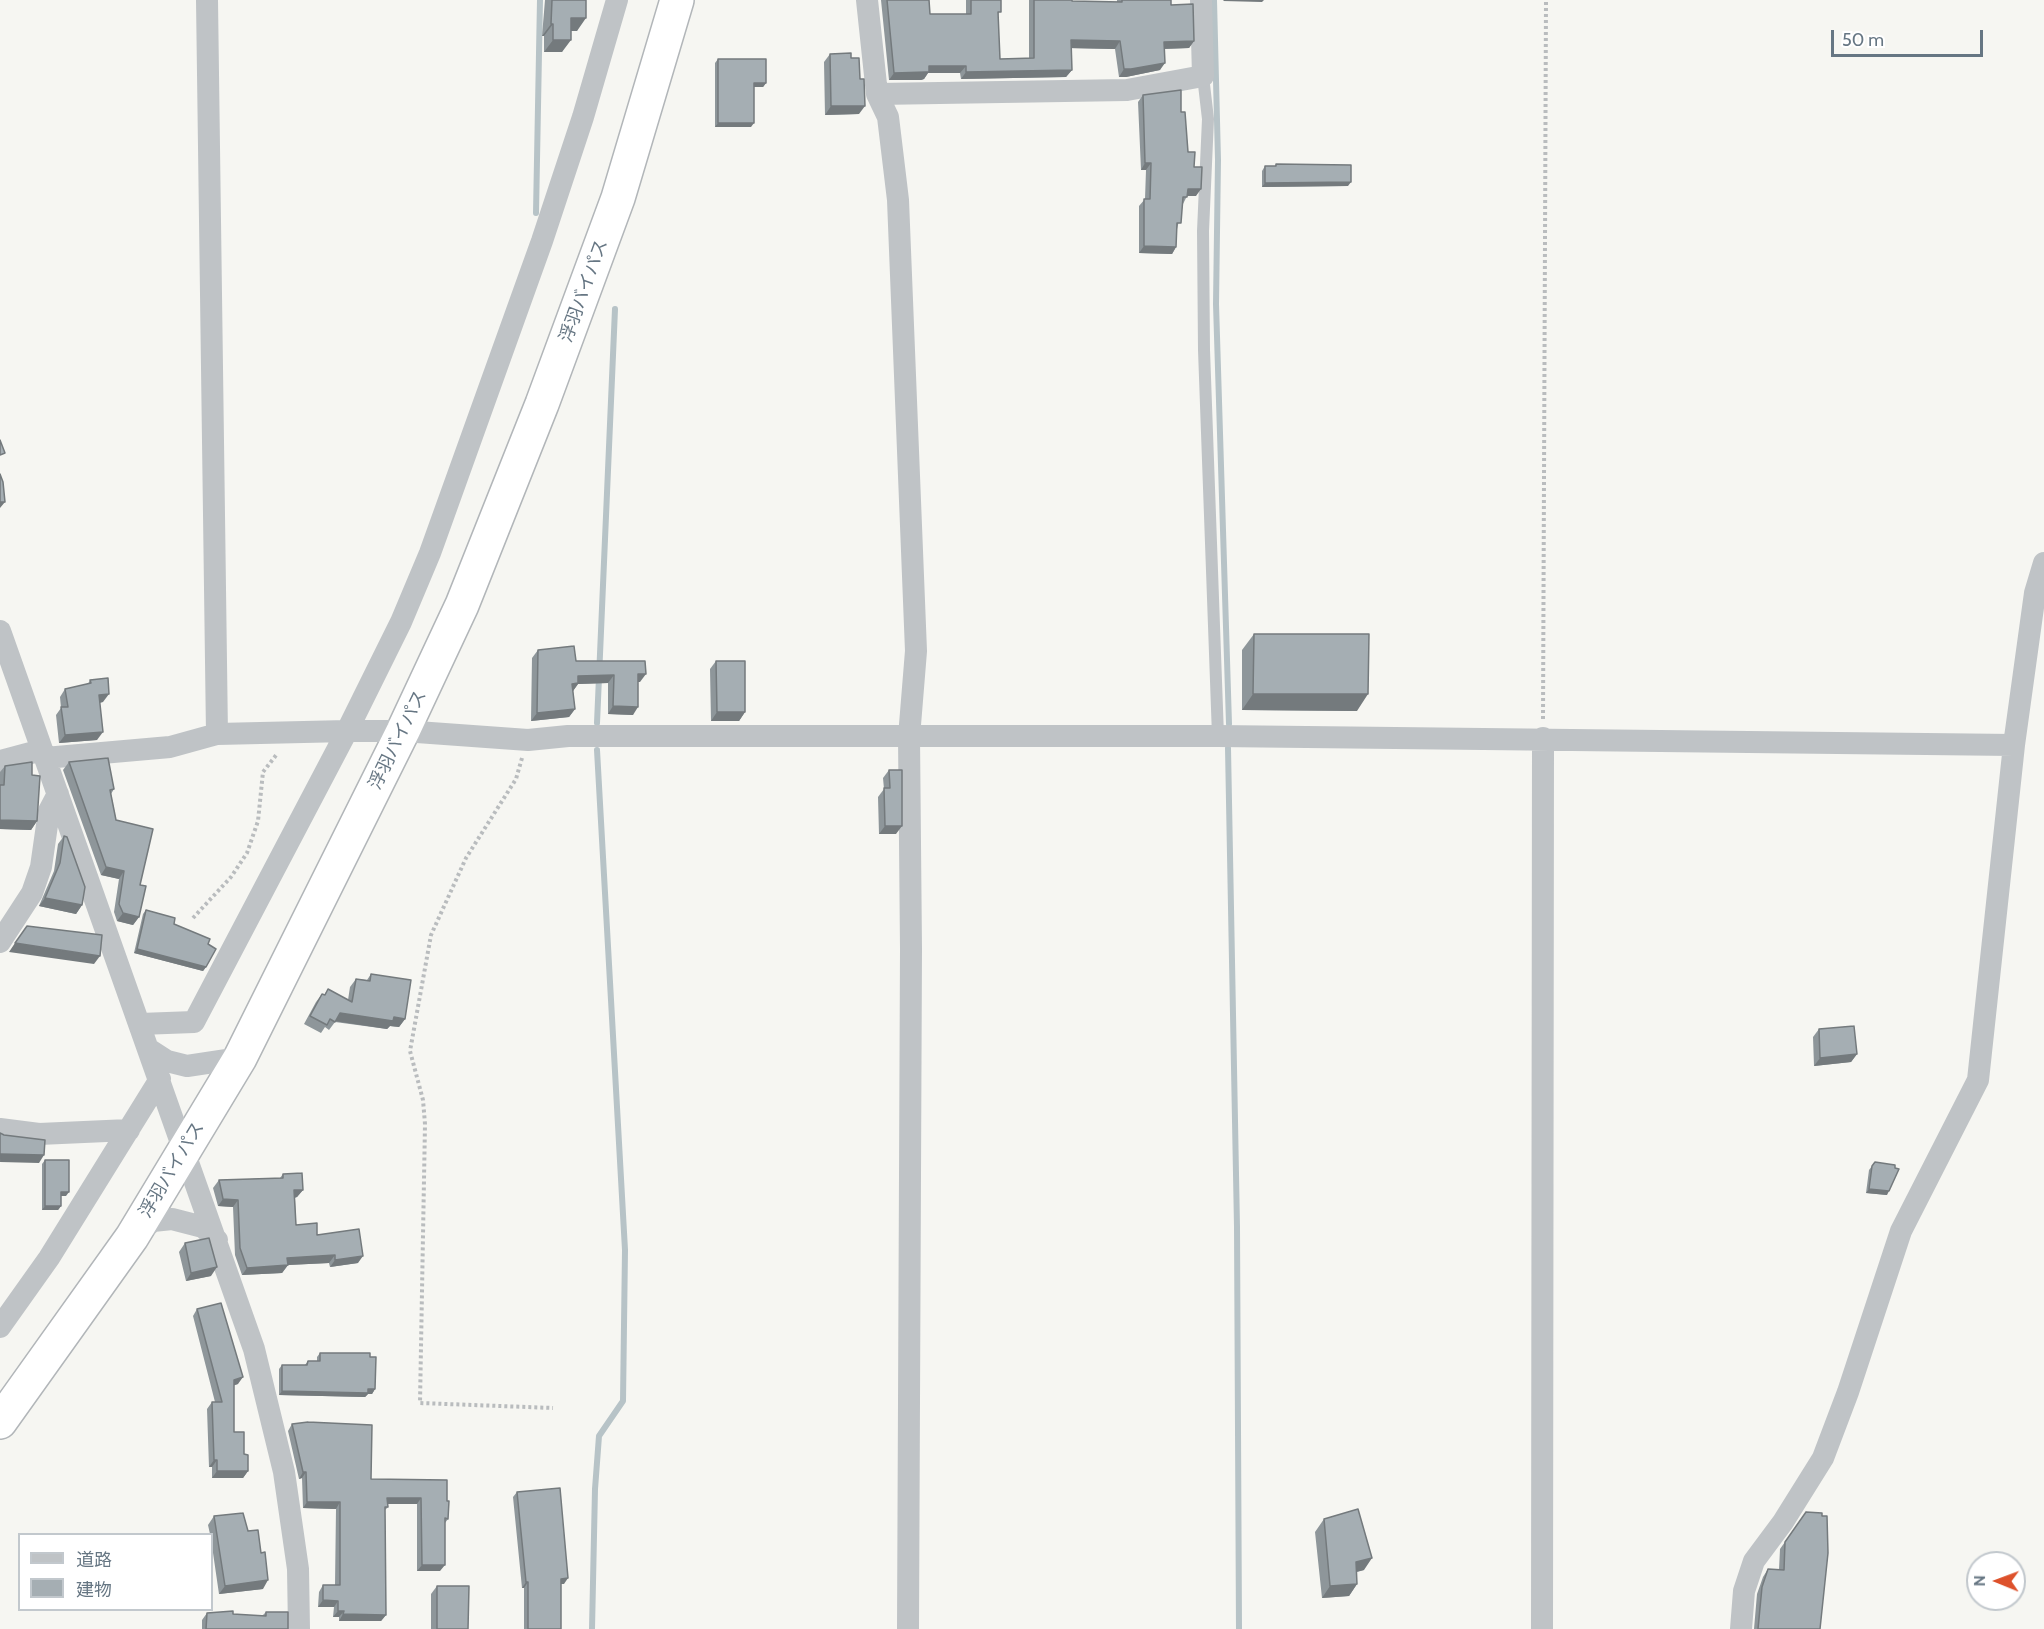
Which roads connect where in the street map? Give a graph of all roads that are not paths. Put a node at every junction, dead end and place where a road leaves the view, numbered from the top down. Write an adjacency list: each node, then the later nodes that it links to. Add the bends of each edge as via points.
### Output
1 (207, 0): 12 (street)
2 (617, 0): 10 (street, via 542,241 430,553)
3 (678, 0): 11 (highway, 浮羽バイパス, via 618,198 542,404 462,605)
4 (867, 0): 7 (street)
5 (1201, 0): 6 (street)
6 (1203, 76): 7 (street, via 1127,90); 13 (lane, via 1208,119 1203,231 1204,350)
7 (877, 94): 14 (street, via 888,117 898,200 916,651)
8 (2044, 563): 16 (street, via 2035,593)
9 (0, 631): 17 (street)
10 (347, 731): 11 (street); 12 (street); 21 (street, via 195,1022)
11 (403, 731): 14 (street, via 528,740 568,736); 23 (highway, 浮羽バイパス)
12 (217, 734): 17 (street, via 170,747)
13 (1218, 736): 14 (street); 15 (street)
14 (909, 737): 33 (street)
15 (1543, 738): 16 (street); 34 (street)
16 (2014, 745): 35 (street, via 1978,1080 1901,1231 1823,1458 1754,1561 1744,1591)
17 (43, 754): 18 (street); 19 (street)
18 (0, 761)
19 (58, 794): 20 (street, via 49,811 41,867 32,893); 21 (street)
20 (0, 942)
21 (140, 1024): 22 (street)
22 (150, 1050): 23 (street, via 167,1061 187,1066); 24 (street)
23 (240, 1058): 27 (highway, 浮羽バイパス)
24 (160, 1079): 26 (street); 27 (street)
25 (0, 1130): 26 (street, via 39,1134)
26 (129, 1130): 30 (street)
27 (183, 1150): 28 (highway, 浮羽バイパス); 29 (street)
28 (132, 1237): 29 (street, via 153,1221 172,1219 203,1227); 31 (highway, 浮羽バイパス)
29 (217, 1240): 32 (street, via 254,1349 284,1472 298,1569)
30 (0, 1327)
31 (0, 1422)
32 (299, 1629)
33 (908, 1629)
34 (1542, 1629)
35 (1742, 1629)

